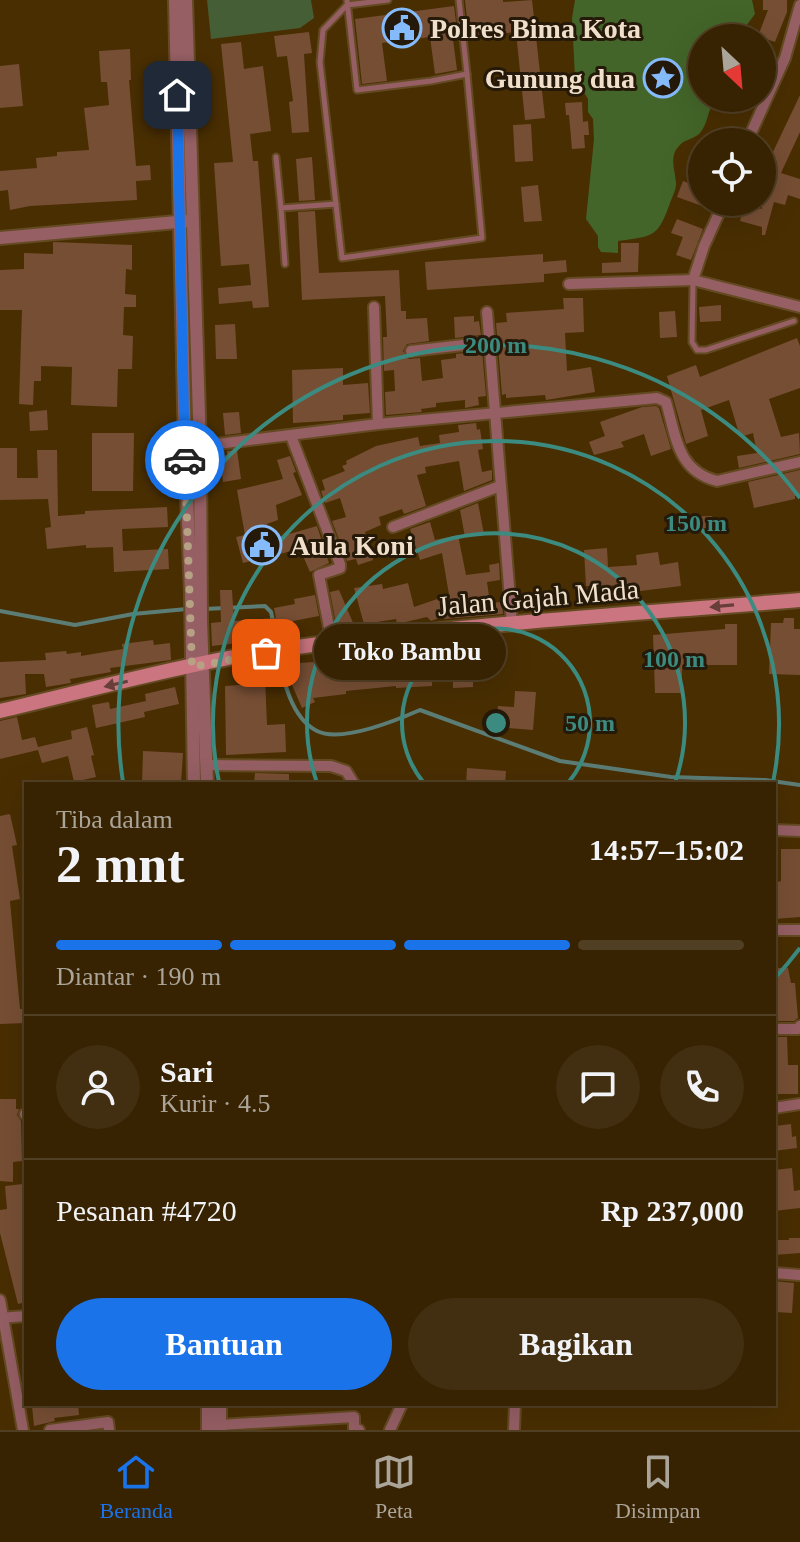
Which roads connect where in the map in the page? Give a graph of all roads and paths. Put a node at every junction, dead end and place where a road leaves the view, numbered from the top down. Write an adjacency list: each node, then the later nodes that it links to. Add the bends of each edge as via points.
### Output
1 (175, 0): 13 (street)
2 (186, 0): 13 (street)
3 (388, 0): 5 (lane)
4 (459, 0): 7 (lane)
5 (347, 2): 7 (lane, via 357,90); 10 (lane, via 323,30 320,62)
6 (800, 5): 8 (street, via 785,58)
7 (467, 74): 10 (lane, via 482,238 342,258)
8 (753, 128)
9 (276, 157): 11 (lane)
10 (336, 204): 11 (lane)
11 (281, 208): 15 (lane)
12 (718, 216): 16 (street)
13 (186, 221): 14 (street); 27 (street); 28 (street)
14 (0, 238)
15 (285, 264)
16 (693, 280): 17 (street); 19 (street); 21 (lane, via 692,342 697,350)
17 (569, 284)
18 (374, 307): 25 (street)
19 (800, 307)
20 (487, 312): 22 (street)
21 (794, 321)
22 (489, 342): 23 (street); 24 (street)
23 (411, 351)
24 (494, 412): 25 (street); 29 (street, via 660,398 667,404 680,453 706,478 717,481); 30 (street)
25 (378, 424): 26 (street)
26 (291, 436): 28 (street); 35 (street, via 340,564 319,575)
27 (185, 448): 28 (street); 32 (street)
28 (200, 448): 32 (street)
29 (800, 462)
30 (500, 486): 31 (street); 34 (street)
31 (393, 527)
32 (196, 594): 36 (street)
33 (800, 600): 34 (main road, Jalan Gajah Mada, one-way to 34)
34 (512, 624): 35 (main road, Jalan Gajah Mada)
35 (332, 643): 36 (main road, Jalan Gajah Mada)
36 (197, 665): 37 (main road, Jalan Gajah Mada, one-way to 37); 38 (street); 39 (street)
37 (0, 711)
38 (207, 765): 40 (street); 41 (street, via 331,766 346,771)
39 (194, 782)
40 (207, 782)
41 (353, 782)
42 (776, 830): 43 (street)
43 (800, 831)
44 (776, 930): 45 (street)
45 (800, 930)
46 (800, 1026): 47 (street)
47 (776, 1029)
48 (800, 1104): 49 (street)
49 (776, 1108)
50 (776, 1273): 51 (street)
51 (800, 1275)
52 (0, 1300): 54 (street)
53 (24, 1316): 54 (street)
54 (2, 1318): 61 (street)
55 (209, 1406): 60 (street)
56 (220, 1406): 60 (street)
57 (401, 1406): 65 (street)
58 (515, 1406): 66 (street)
59 (288, 1425): 60 (street); 64 (street, via 354,1417)
60 (216, 1428)
61 (23, 1430)
62 (50, 1430): 63 (street, via 108,1422)
63 (109, 1430)
64 (359, 1430)
65 (390, 1430)
66 (514, 1430)

